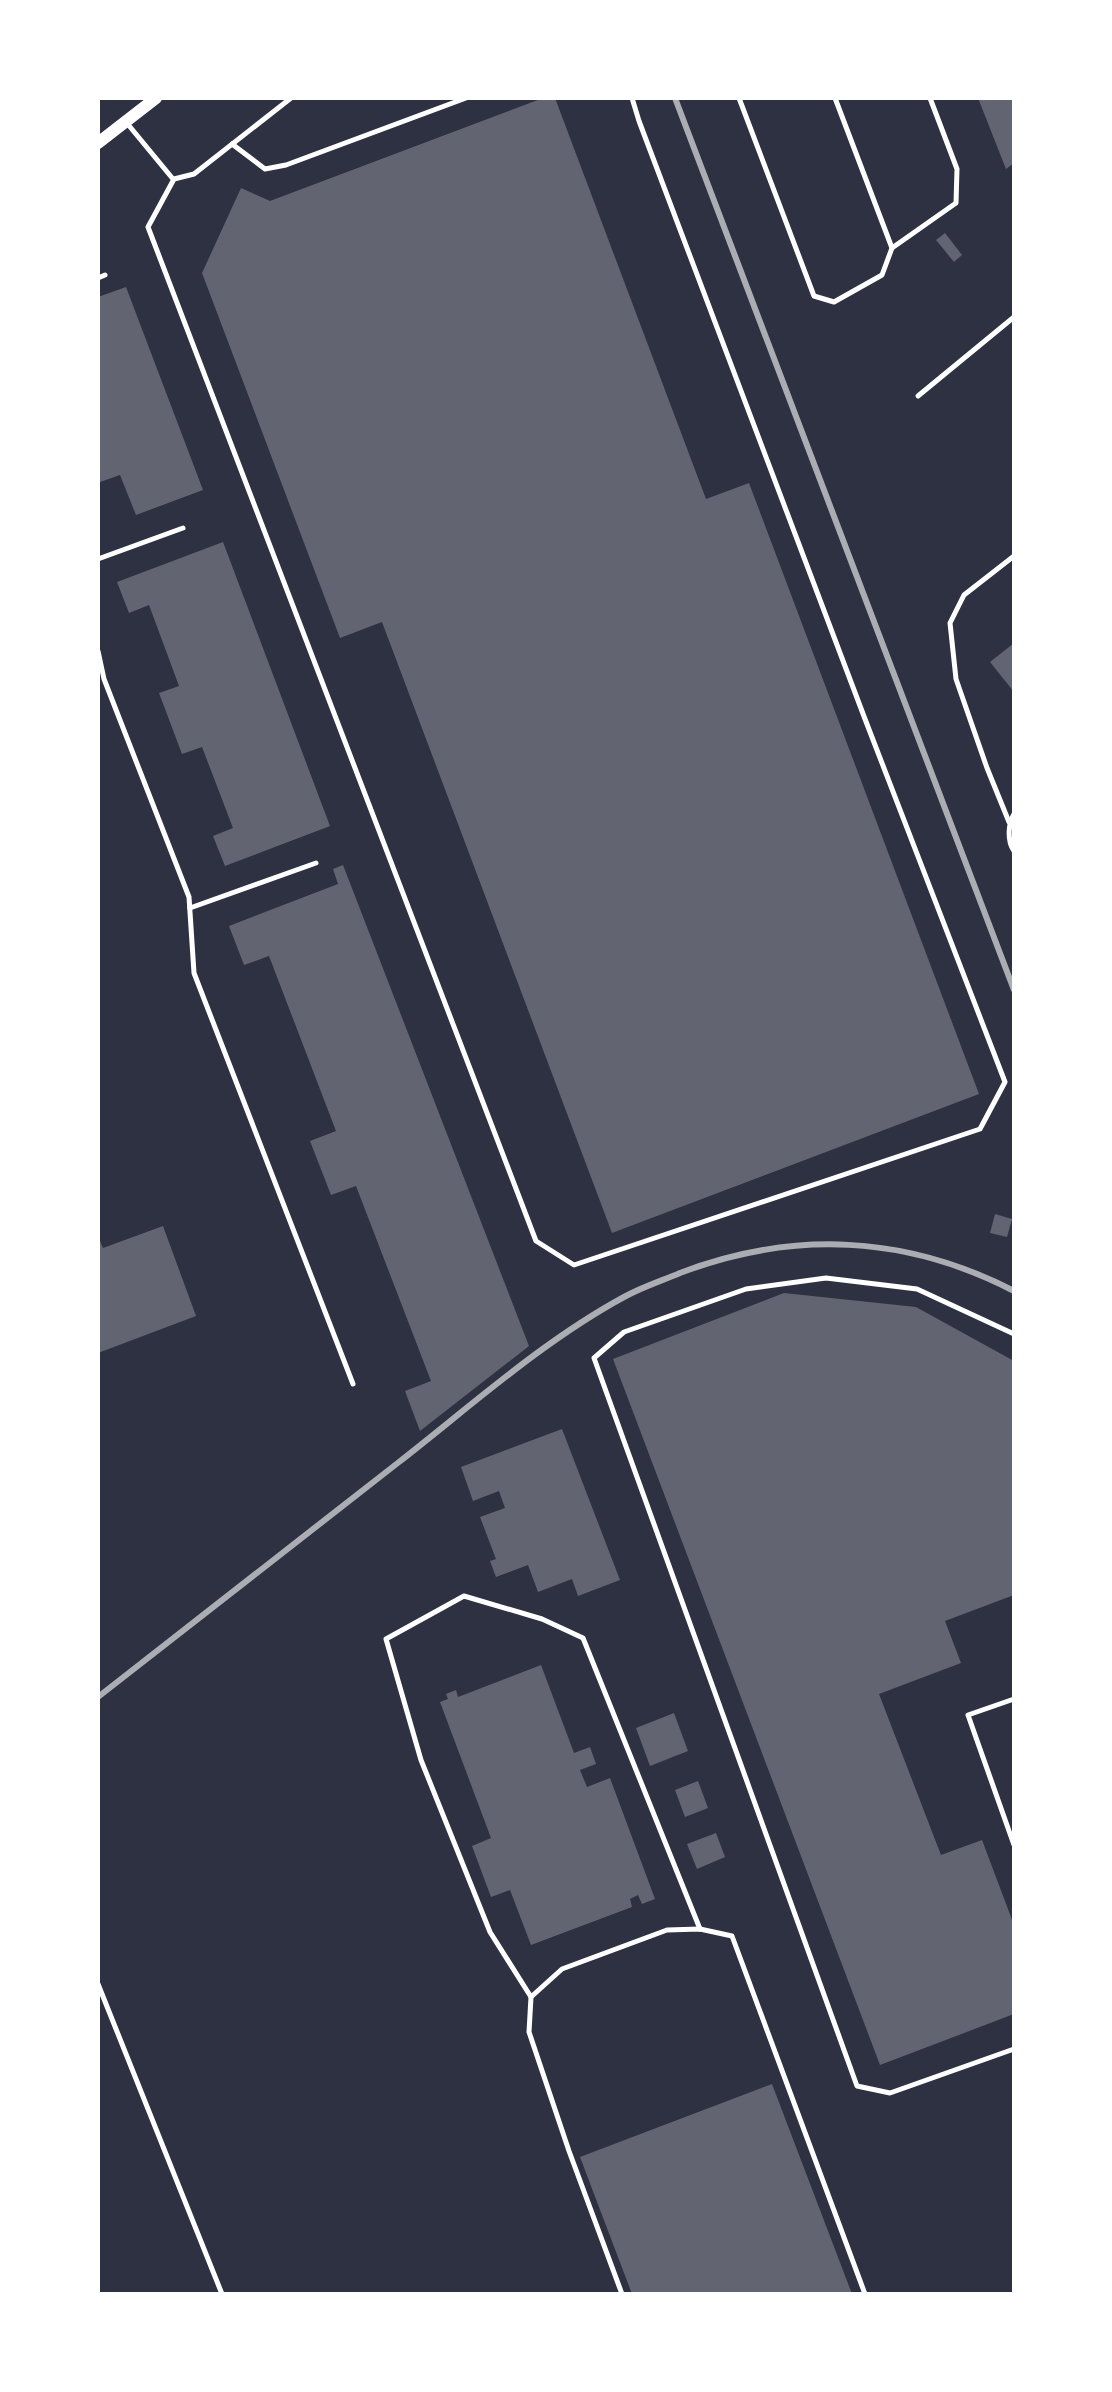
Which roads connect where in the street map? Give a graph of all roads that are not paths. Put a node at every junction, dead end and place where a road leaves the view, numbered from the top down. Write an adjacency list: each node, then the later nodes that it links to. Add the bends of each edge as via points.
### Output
1 (156, 98): 8 (main road)
2 (291, 98): 10 (lane)
3 (466, 98): 10 (lane, via 286,165 265,169)
4 (632, 98): 11 (lane, via 1005,1082 980,1129 574,1265 536,1241 148,227)
5 (739, 98): 12 (lane, via 814,296 834,302 882,275)
6 (835, 98): 12 (lane)
7 (930, 98): 12 (lane, via 957,169 956,203)
8 (126, 122): 9 (main road); 11 (lane)
9 (98, 143)
10 (232, 144): 11 (lane, via 194,174)
11 (174, 179)
12 (892, 248)
13 (105, 275): 14 (lane)
14 (98, 278)
15 (1014, 317): 16 (lane)
16 (918, 396)
17 (183, 528): 19 (lane)
18 (1014, 556): 22 (lane, via 964,595 950,623 956,679)
19 (98, 559)
20 (98, 651): 25 (lane)
21 (1014, 814): 22 (lane)
22 (1009, 822): 23 (lane)
23 (1014, 851)
24 (316, 863): 25 (lane)
25 (190, 908): 27 (lane, via 194,973)
26 (1014, 1334): 33 (lane, via 917,1289 826,1278 746,1289 624,1332 594,1358 857,2086 890,2093)
27 (353, 1384)
28 (1014, 1699): 29 (lane, via 968,1715)
29 (1014, 1845)
30 (700, 1929): 32 (lane, via 667,1930 562,1969); 32 (lane, via 583,1638 542,1619 464,1596 386,1639 421,1760 490,1932); 36 (lane, via 732,1936)
31 (98, 1984): 34 (lane)
32 (531, 1997): 35 (lane, via 529,2032)
33 (1014, 2049)
34 (222, 2294)
35 (622, 2294)
36 (865, 2294)

